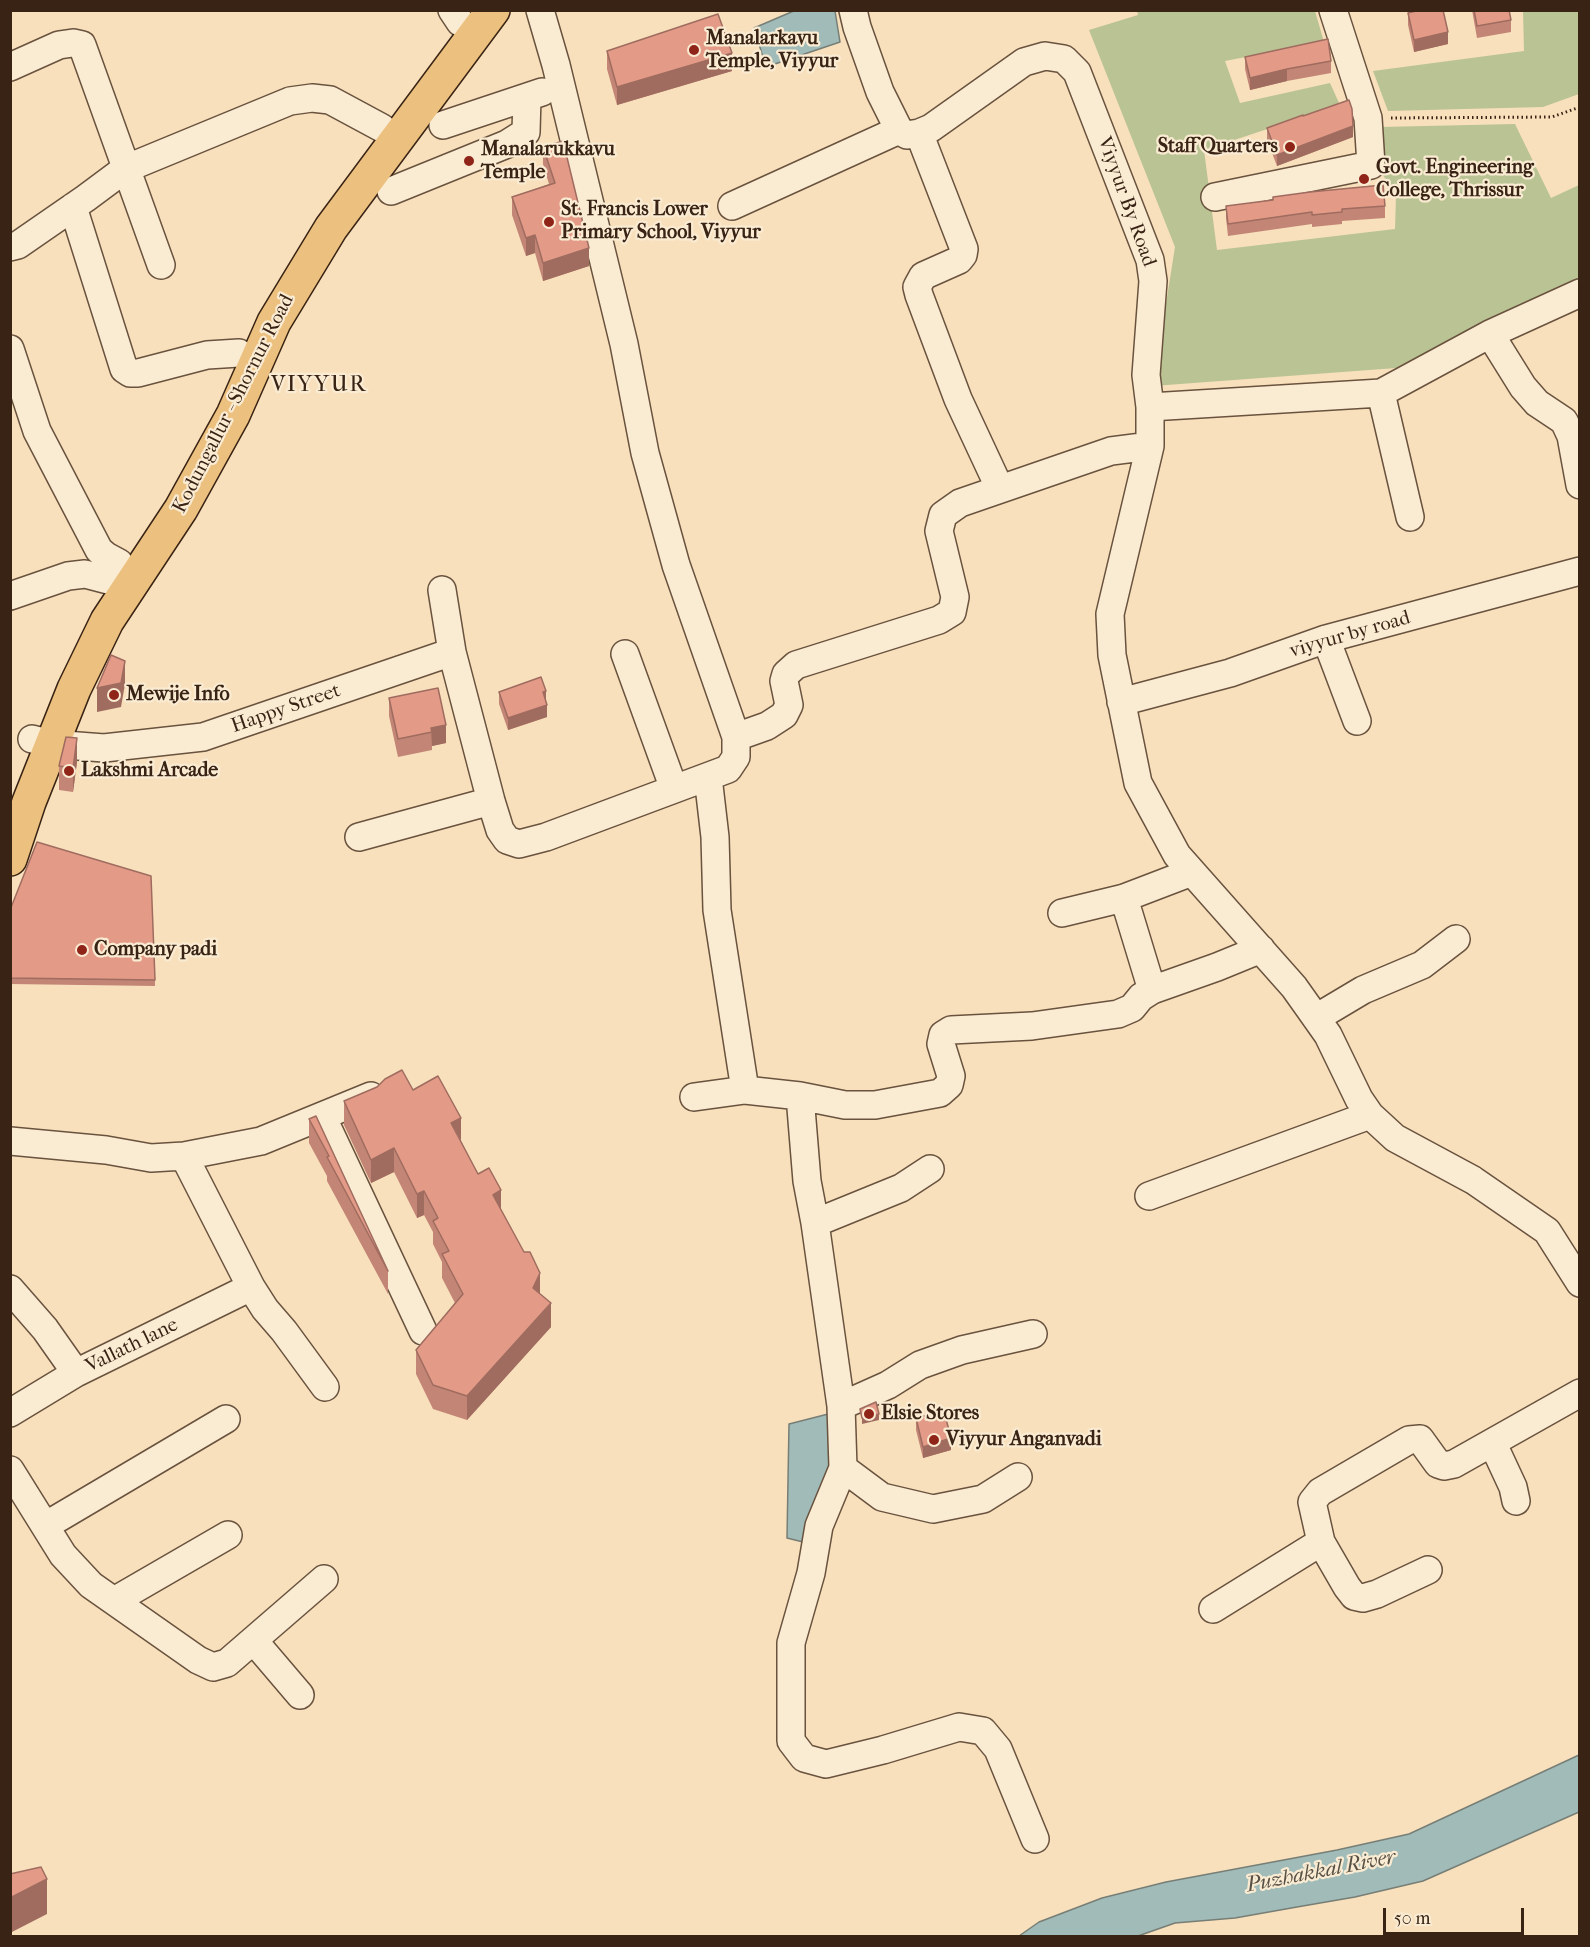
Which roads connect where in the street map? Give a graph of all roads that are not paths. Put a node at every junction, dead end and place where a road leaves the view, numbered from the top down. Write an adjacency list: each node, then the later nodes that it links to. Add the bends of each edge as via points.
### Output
1 (493, 10): 39 (main road, Kodungallur - Shornur Road, via 302,274 274,322 233,415 181,509 107,621 74,689)
2 (540, 10): 7 (street)
3 (854, 10): 11 (street, via 880,92)
4 (1333, 10): 14 (street, via 1368,118 1371,165)
5 (460, 14): 10 (main road, Kodungallur - Shornur Road)
6 (10, 67): 12 (street, via 59,45 82,45)
7 (560, 86): 8 (street); 38 (street, via 624,344 645,453 676,565)
8 (527, 97): 9 (street); 13 (street, via 526,132 507,144)
9 (443, 125)
10 (382, 128): 12 (street, via 330,100 290,101); 22 (main road, Kodungallur - Shornur Road, via 285,268)
11 (909, 131): 15 (street, Viyyur By Road); 24 (street, Viyyur By Road, via 931,128 1024,62 1045,56 1064,59 1077,72 1150,260 1153,281 1146,375); 27 (street, via 964,249 958,260 923,276 917,287 919,295 958,399)
12 (125, 169): 16 (street); 18 (street)
13 (391, 191)
14 (1215, 197)
15 (732, 206)
16 (73, 207): 17 (street); 22 (street, via 124,369 130,374 138,373 207,355)
17 (10, 248)
18 (161, 265)
19 (1580, 292): 20 (street)
20 (1490, 334): 23 (street); 26 (street, via 1523,387 1537,403 1564,421 1571,436)
21 (10, 349): 30 (street, via 37,431)
22 (239, 353): 30 (main road, Kodungallur - Shornur Road, via 179,472)
23 (1381, 393): 24 (street); 28 (street)
24 (1150, 407): 25 (street, Viyyur By Road)
25 (1150, 446): 27 (street, via 1112,451); 36 (street, Viyyur By Road, via 1110,614 1112,655)
26 (1580, 485)
27 (1000, 489): 38 (street, via 960,503 943,515 939,531 955,597 952,612 939,620 796,665 784,681 789,705 784,715)
28 (1410, 517)
29 (1580, 571): 33 (street, viyyur by road)
30 (114, 572): 32 (street, via 68,576); 39 (main road, Kodungallur - Shornur Road, via 58,674)
31 (442, 590): 34 (street)
32 (10, 596)
33 (1326, 639): 36 (street, viyyur by road, via 1230,673); 37 (street)
34 (452, 652): 39 (street, Happy Street, via 203,738 104,748); 43 (street)
35 (625, 654): 41 (street)
36 (1121, 702): 46 (street, Viyyur By Road, via 1138,783 1177,855)
37 (1357, 721)
38 (736, 737): 40 (street, via 736,757 728,769)
39 (42, 742): 42 (main road, Kodungallur - Shornur Road); 45 (main road, Kodungallur - Shornur Road, via 30,801)
40 (708, 777): 41 (street); 53 (street, via 717,910)
41 (674, 789): 43 (street, via 519,844 507,840 500,830)
42 (10, 800)
43 (491, 801): 44 (street)
44 (359, 837)
45 (10, 859)
46 (1192, 872): 47 (street); 50 (street, Viyyur By Road)
47 (1124, 898): 48 (street); 51 (street)
48 (1062, 913)
49 (1456, 939): 52 (street, via 1422,965 1363,990)
50 (1261, 949): 51 (street); 52 (street, Viyyur By Road)
51 (1152, 990): 55 (street, via 1119,1014 1032,1026 951,1030 943,1035 941,1044 951,1076 949,1085 940,1093 875,1105 845,1105)
52 (1316, 1018): 57 (street, Viyyur By Road)
53 (745, 1090): 55 (street); 56 (street)
54 (371, 1096): 58 (street)
55 (800, 1096): 63 (street, via 807,1181)
56 (694, 1097)
57 (1370, 1115): 62 (street); 64 (street, Viyyur By Road, via 1395,1138 1473,1180 1547,1231)
58 (322, 1116): 60 (street, via 261,1141); 67 (street)
59 (10, 1141): 60 (street, via 151,1158)
60 (184, 1156): 65 (street)
61 (930, 1169): 63 (street, via 901,1188)
62 (1149, 1196)
63 (815, 1223): 72 (street)
64 (1580, 1283)
65 (251, 1287): 69 (street, Vallath lane); 70 (street)
66 (10, 1289): 69 (street, Vallath lane)
67 (423, 1331)
68 (1033, 1334): 72 (street, via 962,1350 920,1365 888,1385)
69 (76, 1373): 73 (street)
70 (325, 1388)
71 (1580, 1393): 75 (street)
72 (841, 1406): 76 (street)
73 (10, 1413)
74 (226, 1419): 80 (street)
75 (1493, 1444): 79 (street); 82 (street, via 1444,1466 1438,1464 1419,1439 1409,1440 1320,1492 1312,1502)
76 (843, 1468): 78 (street, via 882,1497 933,1509 983,1499); 89 (street, via 819,1526 811,1573 791,1642 791,1741 804,1758 826,1764 959,1727 983,1731 998,1749)
77 (10, 1470): 80 (street)
78 (1018, 1477)
79 (1516, 1501)
80 (45, 1526): 85 (street, via 70,1563)
81 (228, 1535): 85 (street)
82 (1321, 1542): 83 (street, via 1354,1596 1377,1594); 86 (street)
83 (1428, 1570)
84 (324, 1579): 87 (street)
85 (114, 1601): 87 (street, via 213,1667 227,1663)
86 (1213, 1609)
87 (254, 1641): 88 (street)
88 (300, 1695)
89 (1035, 1839)

